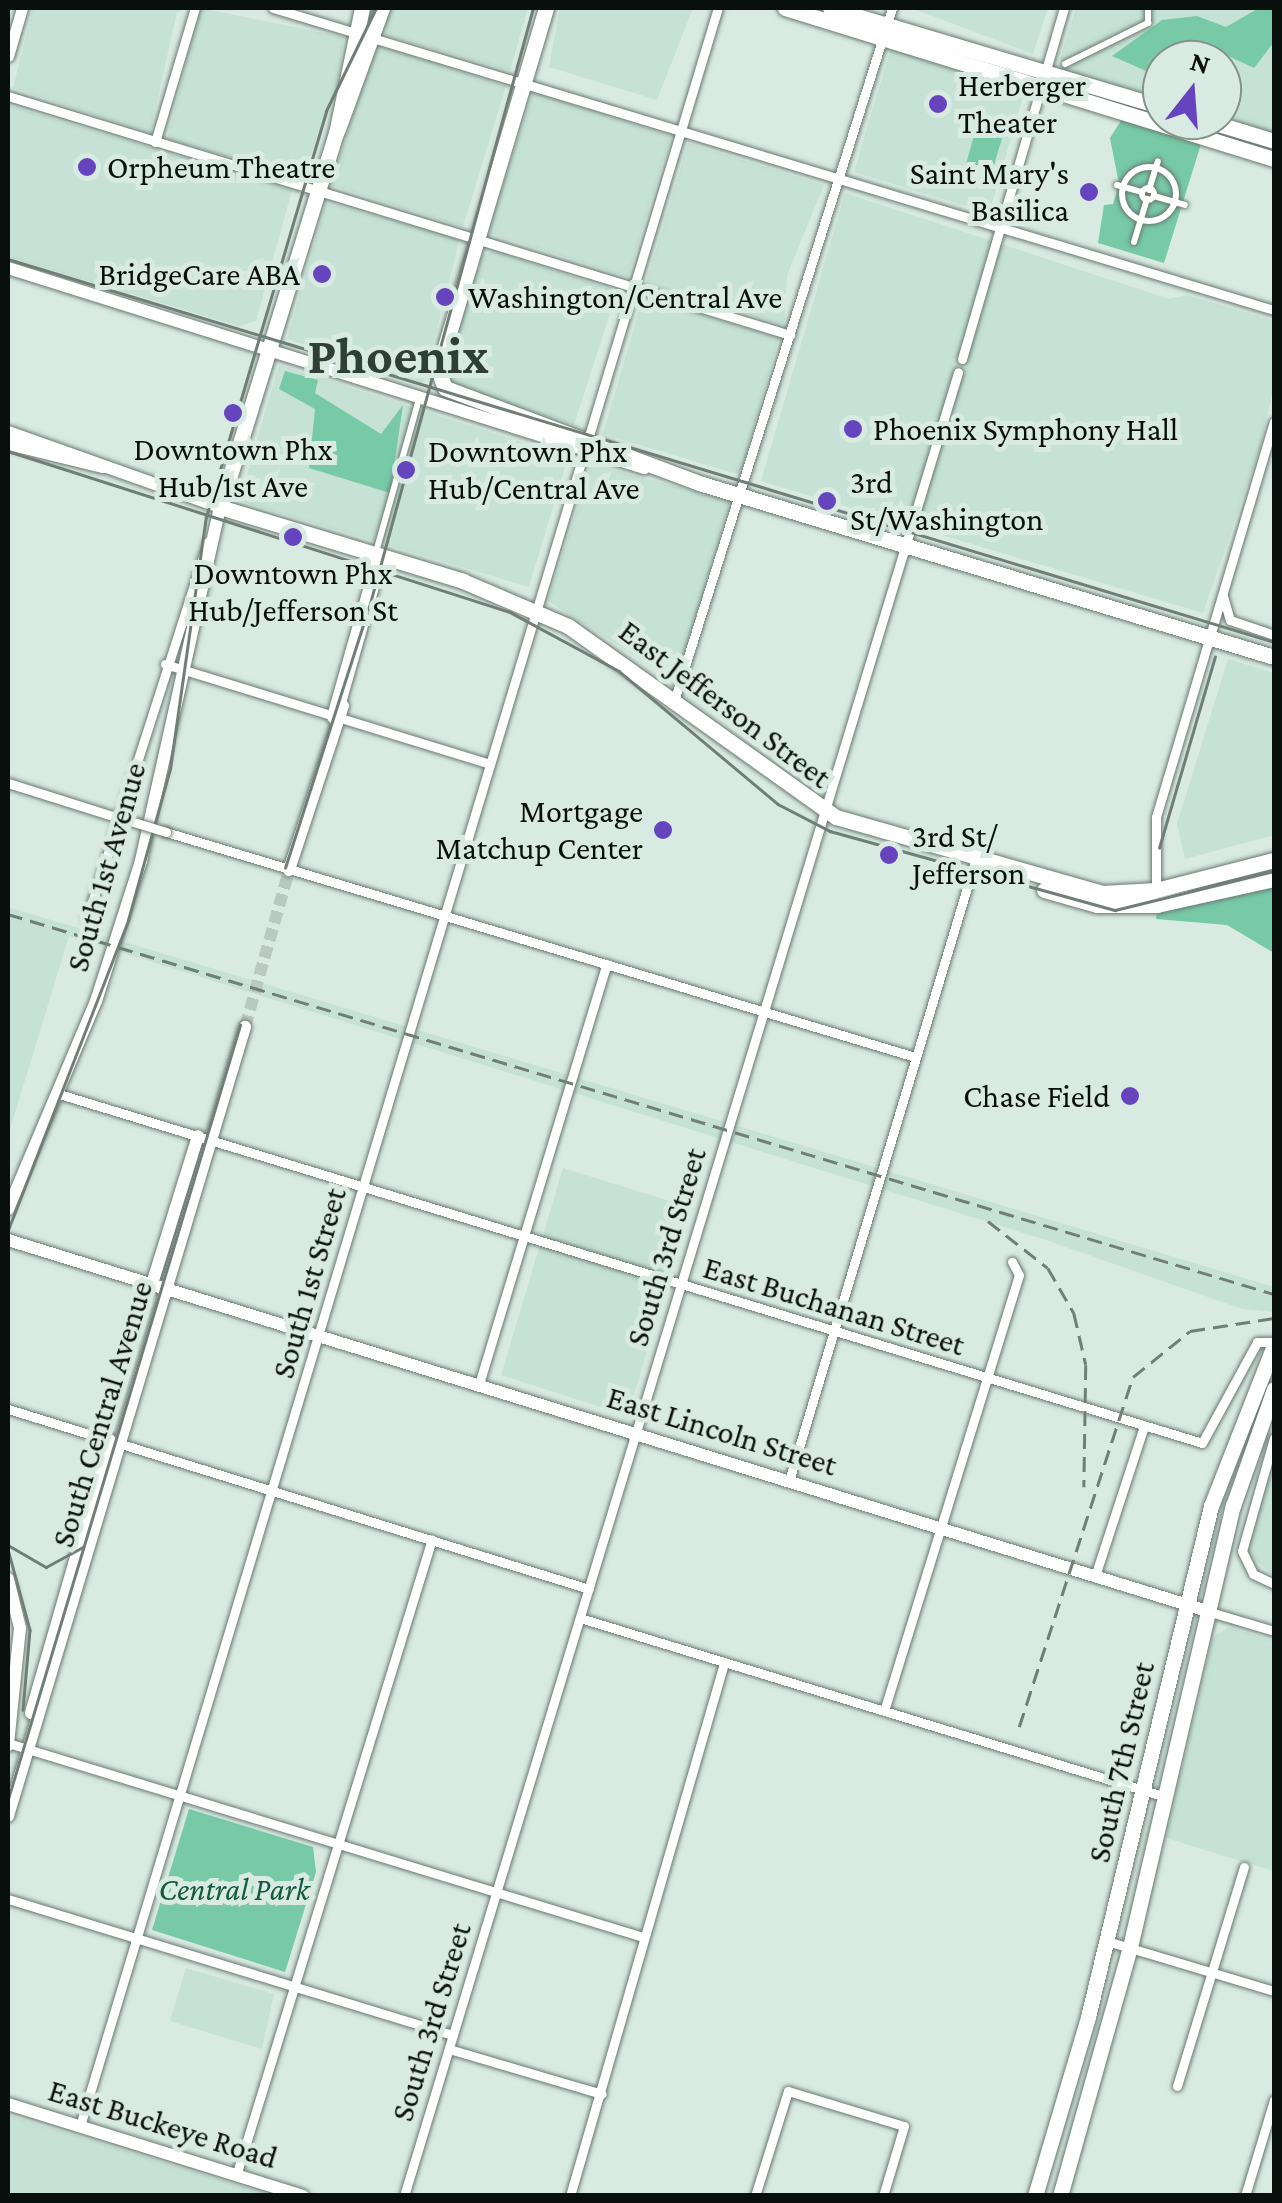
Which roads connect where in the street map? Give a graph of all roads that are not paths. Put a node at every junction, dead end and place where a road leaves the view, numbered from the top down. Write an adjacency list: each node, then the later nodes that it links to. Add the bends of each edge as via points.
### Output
1 (22, 8): 15 (street)
2 (195, 8): 24 (street)
3 (273, 8): 13 (street)
4 (362, 8): 13 (main road)
5 (382, 8): 14 (main road)
6 (546, 8): 18 (main road)
7 (718, 8): 21 (street, South 1st Street)
8 (785, 8): 12 (main road)
9 (830, 8): 12 (main road)
10 (1064, 8): 17 (street)
11 (1148, 8): 16 (street, via 1148,23)
12 (887, 23): 17 (main road); 28 (street)
13 (355, 32): 14 (street); 23 (main road)
14 (372, 38): 18 (street); 23 (main road)
15 (8, 56)
16 (1065, 64)
17 (1043, 78): 20 (main road); 26 (main road); 35 (street)
18 (524, 83): 21 (street); 36 (main road)
19 (8, 96): 24 (street)
20 (1142, 102)
21 (680, 130): 28 (street); 39 (street, South 1st Street)
22 (1242, 132): 25 (main road)
23 (336, 133): 30 (main road, South 1st Avenue)
24 (154, 142): 30 (street)
25 (1274, 142)
26 (1274, 159)
27 (1157, 164): 29 (street); 31 (street); 32 (street, via 1173,182)
28 (839, 178): 35 (street); 41 (street)
29 (1120, 186): 31 (street); 34 (street, via 1125,207)
30 (318, 191): 36 (street); 42 (main road, South 1st Avenue)
31 (1148, 194): 32 (street); 34 (street)
32 (1175, 202): 33 (street); 34 (street, via 1161,218)
33 (1185, 205)
34 (1141, 220): 37 (street)
35 (1002, 228): 40 (street); 43 (street)
36 (477, 240): 39 (street); 49 (main road, via 441,383)
37 (1134, 242)
38 (8, 268): 42 (main road)
39 (632, 287): 41 (street); 49 (street, South 1st Street)
40 (1274, 310)
41 (790, 335): 51 (street)
42 (270, 350): 45 (main road); 52 (main road, South 1st Avenue)
43 (962, 359)
44 (958, 372): 54 (street, South 3rd Street)
45 (419, 399): 49 (main road); 55 (street)
46 (1274, 422): 56 (street)
47 (8, 432): 50 (main road)
48 (8, 444): 50 (main road)
49 (584, 444): 51 (main road); 57 (street, South 1st Street)
50 (104, 467): 52 (main road)
51 (744, 494): 54 (main road); 63 (street)
52 (220, 507): 53 (main road, South 1st Avenue); 55 (main road, East Jefferson Street)
53 (214, 526): 61 (street, South 1st Avenue); 62 (main road, South 1st Avenue)
54 (905, 543): 59 (main road); 67 (street, South 3rd Street)
55 (380, 556): 57 (main road, East Jefferson Street); 64 (main road)
56 (1222, 594): 58 (street, via 1230,620); 59 (street)
57 (534, 610): 63 (main road, East Jefferson Street); 65 (street, South 1st Street)
58 (1274, 635)
59 (1210, 637): 60 (main road); 73 (street, via 1156,817)
60 (1274, 657)
61 (165, 664): 62 (street); 68 (street, South 1st Avenue)
62 (184, 670): 64 (street); 80 (main road, South 1st Avenue, via 141,861)
63 (675, 698): 67 (main road, East Jefferson Street)
64 (335, 716): 65 (street); 71 (main road)
65 (490, 764): 74 (street, South 1st Street)
66 (8, 784): 68 (street)
67 (822, 812): 70 (main road, East Jefferson Street); 77 (street, South 3rd Street)
68 (122, 819): 71 (street, bridge); 75 (street, South 1st Avenue)
69 (1274, 860): 73 (main road, East Jefferson Street)
70 (982, 864): 73 (main road, East Jefferson Street, via 1068,898); 79 (street)
71 (286, 872): 74 (street)
72 (1274, 879): 73 (main road, East Jefferson Street)
73 (1157, 898)
74 (444, 915): 76 (street); 82 (street, South 1st Street)
75 (86, 918)
76 (606, 964): 77 (street); 84 (street)
77 (764, 1012): 79 (street); 87 (street, South 3rd Street)
78 (245, 1027): 81 (main road, South Central Avenue)
79 (915, 1057): 90 (street)
80 (56, 1093): 81 (street, East Buchanan Street); 83 (main road, South 1st Avenue)
81 (205, 1139): 82 (street, East Buchanan Street); 88 (main road); 89 (main road, South Central Avenue)
82 (362, 1187): 84 (street, East Buchanan Street); 91 (street, South 1st Street)
83 (8, 1209)
84 (524, 1237): 87 (street, East Buchanan Street); 94 (street)
85 (8, 1240): 88 (main road, East Lincoln Street)
86 (1012, 1262): 93 (street, via 1019,1275)
87 (682, 1284): 90 (street, East Buchanan Street); 98 (street, South 3rd Street)
88 (151, 1287): 89 (main road, East Lincoln Street)
89 (168, 1292): 91 (main road, East Lincoln Street); 100 (main road, South Central Avenue)
90 (834, 1331): 93 (street, East Buchanan Street); 101 (street)
91 (319, 1335): 94 (main road, East Lincoln Street); 102 (street, South 1st Street)
92 (1274, 1344): 97 (street, East Buchanan Street, via 1258,1342 1209,1442); 109 (main road, South 7th Street, via 1238,1427)
93 (987, 1380): 97 (street, East Buchanan Street); 103 (street)
94 (479, 1384): 98 (main road, East Lincoln Street)
95 (1274, 1389): 110 (main road, South 7th Street)
96 (8, 1409): 100 (street)
97 (1144, 1426): 105 (street)
98 (636, 1433): 101 (main road, East Lincoln Street); 108 (street, South 3rd Street)
99 (1274, 1438): 107 (street, via 1242,1551 1253,1574)
100 (114, 1442): 102 (street); 116 (main road, South Central Avenue)
101 (789, 1481): 103 (main road, East Lincoln Street)
102 (274, 1490): 104 (street); 118 (street, South 1st Street)
103 (942, 1526): 105 (main road, East Lincoln Street); 114 (street)
104 (432, 1539): 108 (street); 121 (street)
105 (1095, 1576): 109 (main road, East Lincoln Street)
106 (8, 1579): 115 (main road, via 20,1628)
107 (1274, 1584)
108 (589, 1588): 111 (street, South 3rd Street)
109 (1185, 1604): 110 (main road, East Lincoln Street); 117 (main road, South 7th Street)
110 (1207, 1611): 112 (street, East Lincoln Street); 119 (main road, South 7th Street)
111 (580, 1618): 113 (street); 123 (street, South 3rd Street)
112 (1274, 1631)
113 (724, 1663): 114 (street); 125 (street)
114 (884, 1711): 117 (street)
115 (8, 1744): 116 (street)
116 (26, 1750): 118 (street); 120 (main road, South Central Avenue)
117 (1142, 1790): 119 (street); 127 (main road, South 7th Street)
118 (180, 1795): 121 (street); 126 (street, South 1st Street)
119 (1166, 1797): 128 (main road, South 7th Street)
120 (8, 1816)
121 (337, 1842): 123 (street); 130 (street)
122 (1244, 1867): 129 (street)
123 (498, 1891): 125 (street); 132 (street, South 3rd Street)
124 (8, 1898): 126 (street)
125 (643, 1937): 135 (street)
126 (136, 1940): 130 (street); 139 (street, South 1st Street)
127 (1107, 1940): 128 (street); 138 (main road, South 7th Street)
128 (1130, 1948): 129 (street); 140 (main road, South 7th Street)
129 (1212, 1972): 131 (street); 134 (street)
130 (293, 1988): 132 (street); 141 (street)
131 (1274, 1991)
132 (453, 2035): 133 (street, South 3rd Street)
133 (450, 2049): 135 (street); 143 (street, South 3rd Street)
134 (1177, 2086)
135 (602, 2094): 144 (street)
136 (1274, 2100): 149 (street)
137 (8, 2104): 139 (main road, East Buckeye Road)
138 (1058, 2120): 140 (main road); 147 (main road, South 7th Street)
139 (80, 2126): 141 (main road, East Buckeye Road)
140 (1081, 2127): 148 (main road, South 7th Street)
141 (236, 2176): 142 (main road, East Buckeye Road)
142 (303, 2196)
143 (404, 2196)
144 (570, 2196)
145 (755, 2196): 146 (street, via 788,2091 904,2126)
146 (883, 2196)
147 (1035, 2196)
148 (1060, 2196)
149 (1246, 2196)

